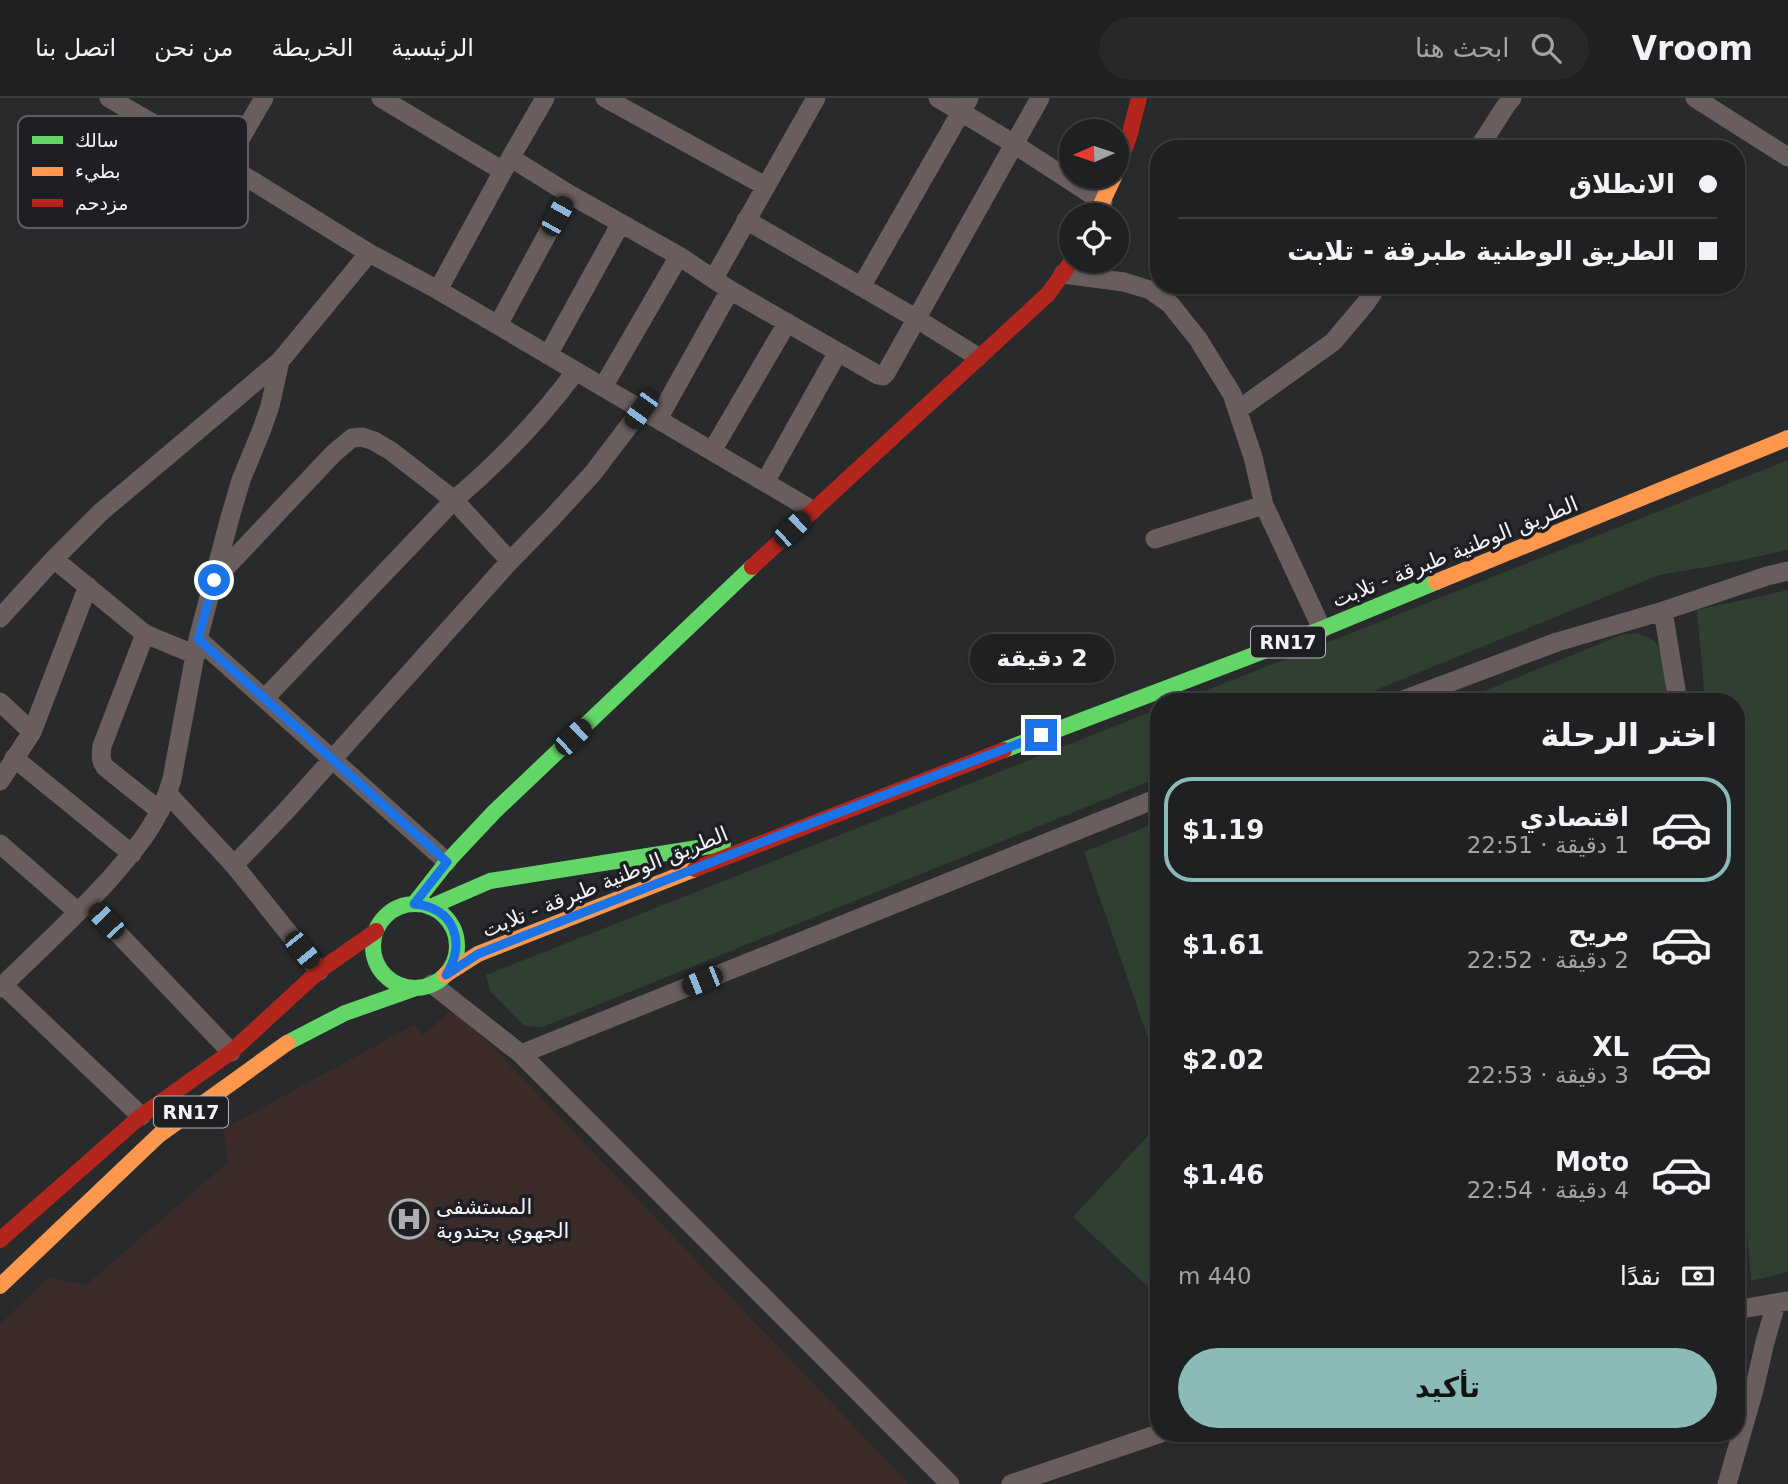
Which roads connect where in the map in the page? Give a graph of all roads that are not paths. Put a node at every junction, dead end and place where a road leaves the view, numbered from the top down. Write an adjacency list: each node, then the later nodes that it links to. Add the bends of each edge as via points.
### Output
1 (109, 98): 13 (street)
2 (264, 98): 14 (street)
3 (382, 98): 19 (street)
4 (545, 98): 19 (street)
5 (605, 98): 21 (street)
6 (816, 98): 21 (street)
7 (938, 98): 12 (street)
8 (1040, 98): 17 (street)
9 (1139, 98): 15 (main road)
10 (1512, 98): 16 (street)
11 (1695, 98): 18 (street)
12 (965, 105): 17 (street); 31 (street)
13 (140, 116)
14 (248, 125)
15 (1129, 138)
16 (1484, 140)
17 (1014, 144): 23 (street); 37 (street)
18 (1788, 157)
19 (507, 164): 22 (street); 32 (street)
20 (248, 179): 26 (street)
21 (765, 186): 24 (street)
22 (569, 194): 25 (street); 39 (street)
23 (1092, 203)
24 (746, 220): 30 (street); 31 (street)
25 (621, 223): 27 (street); 41 (street)
26 (369, 253): 32 (street); 43 (street)
27 (679, 256): 30 (street); 45 (street)
28 (1063, 273): 42 (main road, via 1048,294)
29 (1090, 273): 34 (street)
30 (714, 278): 33 (street)
31 (861, 287): 37 (street)
32 (438, 290): 39 (street)
33 (730, 290): 38 (street); 47 (street)
34 (1150, 290)
35 (1157, 294): 46 (street, via 1198,339)
36 (1372, 294): 46 (street, via 1333,342)
37 (917, 319): 40 (street, via 883,376); 42 (street)
38 (787, 323): 40 (street); 49 (street)
39 (498, 325): 41 (street)
40 (838, 352): 50 (street)
41 (548, 355): 44 (street)
42 (978, 357): 53 (main road)
43 (280, 361): 55 (street, via 101,512); 58 (street)
44 (576, 371): 45 (street); 51 (street, via 526,432)
45 (603, 387): 47 (street)
46 (1238, 410): 52 (street)
47 (649, 415): 49 (street); 56 (street)
48 (1788, 438): 62 (main road, الطريق الوطنية طبرقة - تلابت / RN17)
49 (712, 451): 50 (street)
50 (765, 482): 53 (street)
51 (454, 500): 56 (street); 58 (street, via 391,451 374,441 352,438); 69 (street)
52 (1264, 505): 54 (street); 62 (street)
53 (812, 510): 80 (main road)
54 (1155, 539)
55 (54, 559): 59 (street); 61 (street)
56 (510, 561): 73 (street)
57 (1788, 571): 60 (street)
58 (214, 580): 64 (street)
59 (88, 586): 63 (street); 71 (street)
60 (1663, 611): 66 (street, via 1557,642); 67 (street)
61 (0, 618)
62 (1322, 629): 65 (main road, الطريق الوطنية طبرقة - تلابت / RN17)
63 (145, 634): 64 (street); 76 (street, via 101,755 105,767)
64 (197, 647): 69 (street); 76 (street)
65 (1154, 693)
66 (1422, 693)
67 (1677, 693)
68 (1150, 694): 77 (main road, الطريق الوطنية طبرقة - تلابت / RN17)
69 (265, 698): 73 (street)
70 (0, 702): 71 (street)
71 (32, 732): 72 (street)
72 (15, 758): 74 (street); 79 (street)
73 (332, 758): 80 (street); 81 (street)
74 (0, 780)
75 (1150, 801): 89 (street)
76 (164, 802): 79 (street); 81 (street)
77 (783, 834): 82 (main road, الطريق الوطنية طبرقة - تلابت / RN17, via 490,881); 86 (main road, الطريق الوطنية طبرقة - تلابت / RN17, via 478,954)
78 (0, 844): 83 (street)
79 (132, 854): 83 (street)
80 (447, 862): 82 (main road)
81 (234, 865): 85 (street)
82 (422, 906): 84 (main road, RN17, via 402,906); 86 (main road, via 442,914 456,937 453,963)
83 (83, 907): 87 (street); 88 (street)
84 (376, 931): 85 (main road, RN17); 86 (main road, via 373,945 381,971 403,986)
85 (319, 971): 88 (main road, RN17)
86 (431, 982): 89 (street); 92 (main road, الطريق الوطنية طبرقة - تلابت / RN17, via 345,1013 292,1039 159,1135)
87 (2, 987): 90 (street)
88 (230, 1052): 90 (main road, RN17)
89 (521, 1054): 98 (street)
90 (141, 1116): 91 (main road, RN17)
91 (0, 1240)
92 (0, 1286)
93 (1782, 1303): 94 (street); 95 (street, via 1765,1342)
94 (1745, 1309)
95 (1745, 1421)
96 (1150, 1437): 99 (street)
97 (1739, 1442): 100 (street)
98 (950, 1484)
99 (1011, 1484)
100 (1727, 1484)

